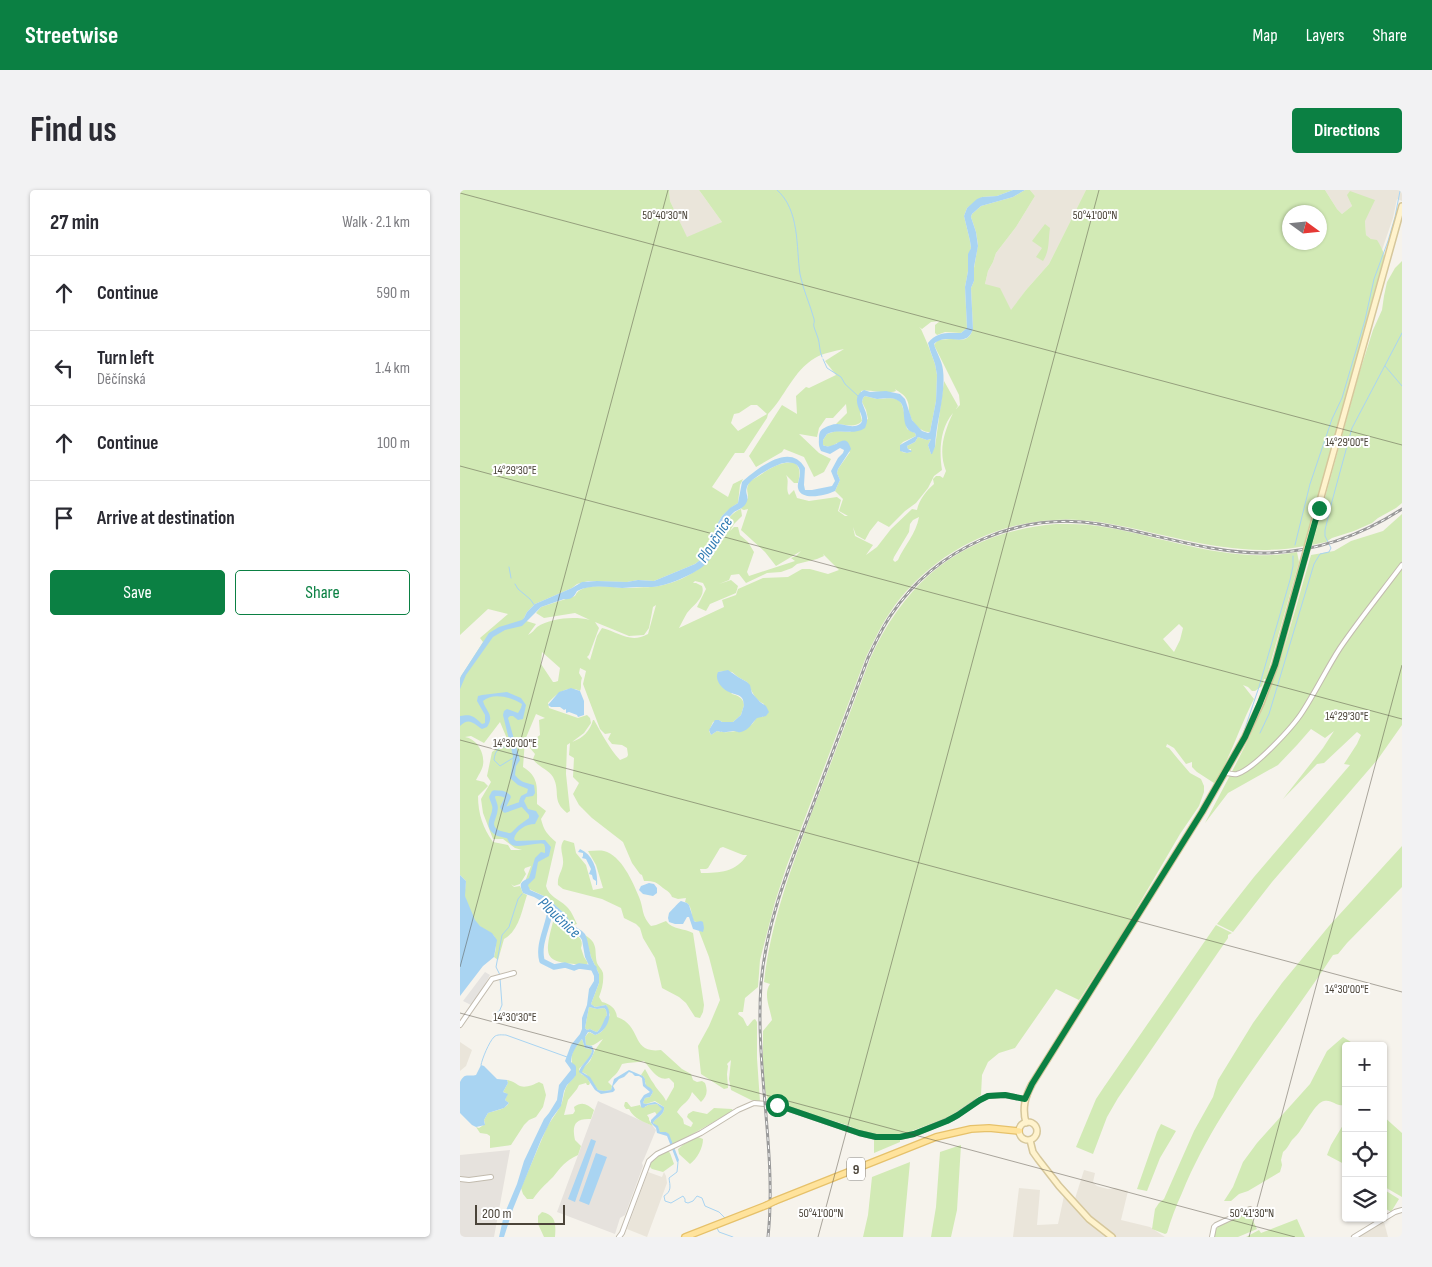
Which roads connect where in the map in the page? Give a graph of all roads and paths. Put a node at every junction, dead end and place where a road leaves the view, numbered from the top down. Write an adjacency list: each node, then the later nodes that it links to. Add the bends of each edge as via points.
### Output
1 (1402, 206): 3 (main road, bridge, via 1276,659 1245,737)
2 (1402, 565): 3 (street, via 1349,636 1302,713 1255,763 1239,773)
3 (1226, 773): 6 (main road)
4 (514, 973): 5 (street, via 492,979)
5 (460, 1025)
6 (1025, 1099): 7 (main road); 14 (street, via 988,1096 953,1118 918,1133 876,1137 777,1105 754,1103 654,1156 646,1166)
7 (1026, 1123): 8 (main road); 9 (main road, via 1033,1124 1036,1130)
8 (1019, 1131): 9 (main road, via 1022,1137); 15 (main road, 9, bridge, via 980,1129 936,1137)
9 (1030, 1140): 16 (main road, via 1038,1160 1059,1186 1088,1219)
10 (491, 1176): 11 (street)
11 (460, 1179)
12 (1250, 1209): 17 (street, via 1216,1225)
13 (1402, 1210): 18 (street)
14 (620, 1235)
15 (688, 1236)
16 (1112, 1237)
17 (1212, 1237)
18 (1354, 1237)

